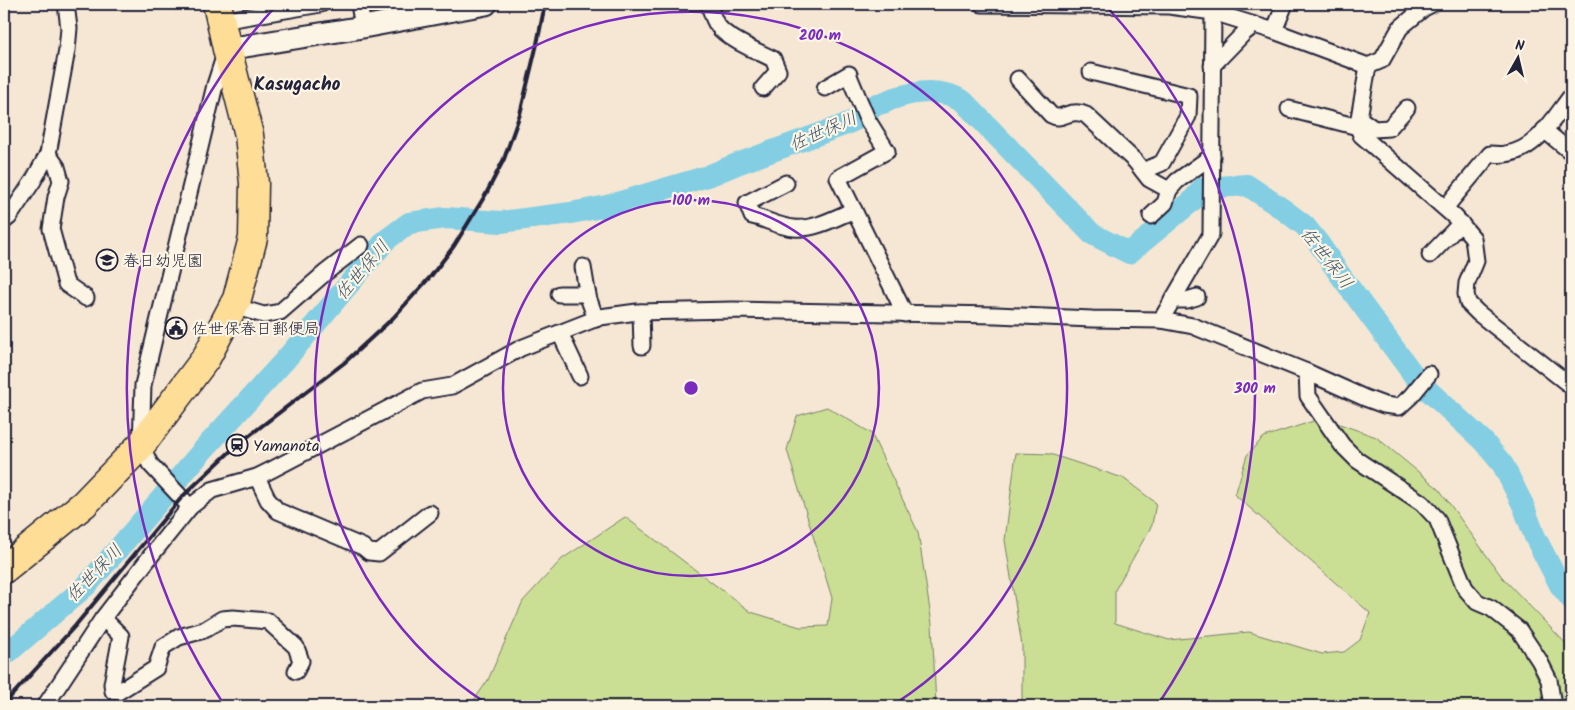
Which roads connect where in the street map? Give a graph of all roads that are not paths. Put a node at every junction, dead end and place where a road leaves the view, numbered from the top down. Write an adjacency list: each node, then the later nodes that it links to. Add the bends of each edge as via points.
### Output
1 (66, 4): 27 (street, via 67,50)
2 (321, 4): 9 (street)
3 (359, 4): 12 (street)
4 (481, 4): 12 (street)
5 (709, 4): 19 (street, via 723,31 773,59 778,71)
6 (982, 4): 10 (street, via 1169,6)
7 (1285, 4): 13 (street)
8 (1432, 4): 16 (street, via 1400,28 1382,60)
9 (219, 12): 14 (highway)
10 (1213, 12): 11 (street); 15 (street)
11 (1254, 26): 13 (street); 15 (street)
12 (363, 27): 14 (street)
13 (1274, 31): 16 (street)
14 (227, 49): 45 (highway, via 249,135 254,183 253,238); 56 (street, via 215,85 143,385)
15 (1212, 66): 28 (street)
16 (1368, 66): 24 (street)
17 (1091, 72): 29 (street, via 1188,96 1188,116 1162,163)
18 (1018, 79): 29 (street, via 1056,118 1079,112 1086,115)
19 (763, 88)
20 (825, 88): 33 (street, via 849,75 867,119 887,151 838,178)
21 (1571, 96): 25 (street)
22 (1288, 108): 24 (street)
23 (1407, 108): 24 (street, via 1389,128 1374,129)
24 (1359, 123): 32 (street, via 1361,135 1371,145)
25 (1544, 130): 26 (street); 32 (street, via 1535,141 1519,151 1490,154)
26 (1571, 152)
27 (48, 154): 35 (street); 43 (street, via 61,181 51,229 66,284)
28 (1212, 156): 31 (street); 44 (street, via 1211,234)
29 (1143, 171): 31 (street, via 1149,179)
30 (786, 183): 33 (street, via 747,203 752,216 794,228 810,227)
31 (1169, 190): 34 (street, via 1165,203)
32 (1445, 208): 36 (street)
33 (854, 210): 47 (street)
34 (1151, 216)
35 (4, 221)
36 (1461, 223): 38 (street); 55 (street, via 1473,238 1475,247 1476,261 1466,284 1468,303)
37 (361, 246): 45 (street, via 280,312 264,316)
38 (1430, 255)
39 (583, 267): 41 (street)
40 (559, 294): 41 (street)
41 (588, 294): 48 (street)
42 (1197, 297): 44 (street)
43 (86, 298)
44 (1172, 300): 49 (street)
45 (233, 306): 56 (highway, via 206,358)
46 (641, 312): 47 (street, via 733,310); 48 (street); 51 (street)
47 (905, 314): 49 (street)
48 (596, 319): 50 (street)
49 (1161, 320): 53 (street, via 1193,326)
50 (560, 333): 52 (street); 57 (street, via 521,348 452,386 422,391)
51 (642, 346)
52 (581, 370)
53 (1307, 372): 54 (street, via 1384,405 1399,407); 64 (street, via 1308,396 1342,445 1357,460 1422,504 1436,518 1465,588 1477,602 1519,630 1549,680)
54 (1429, 374)
55 (1571, 386)
56 (146, 454): 58 (street); 60 (highway)
57 (256, 477): 58 (street, via 212,490); 59 (street, via 268,500 278,510 369,552 379,553)
58 (190, 507): 61 (street)
59 (423, 513)
60 (4, 569)
61 (103, 618): 62 (street, via 121,636 113,691 118,692 156,668 163,647 222,619 268,620 296,647 301,660); 63 (street)
62 (296, 671)
63 (45, 706)
64 (1553, 706)

